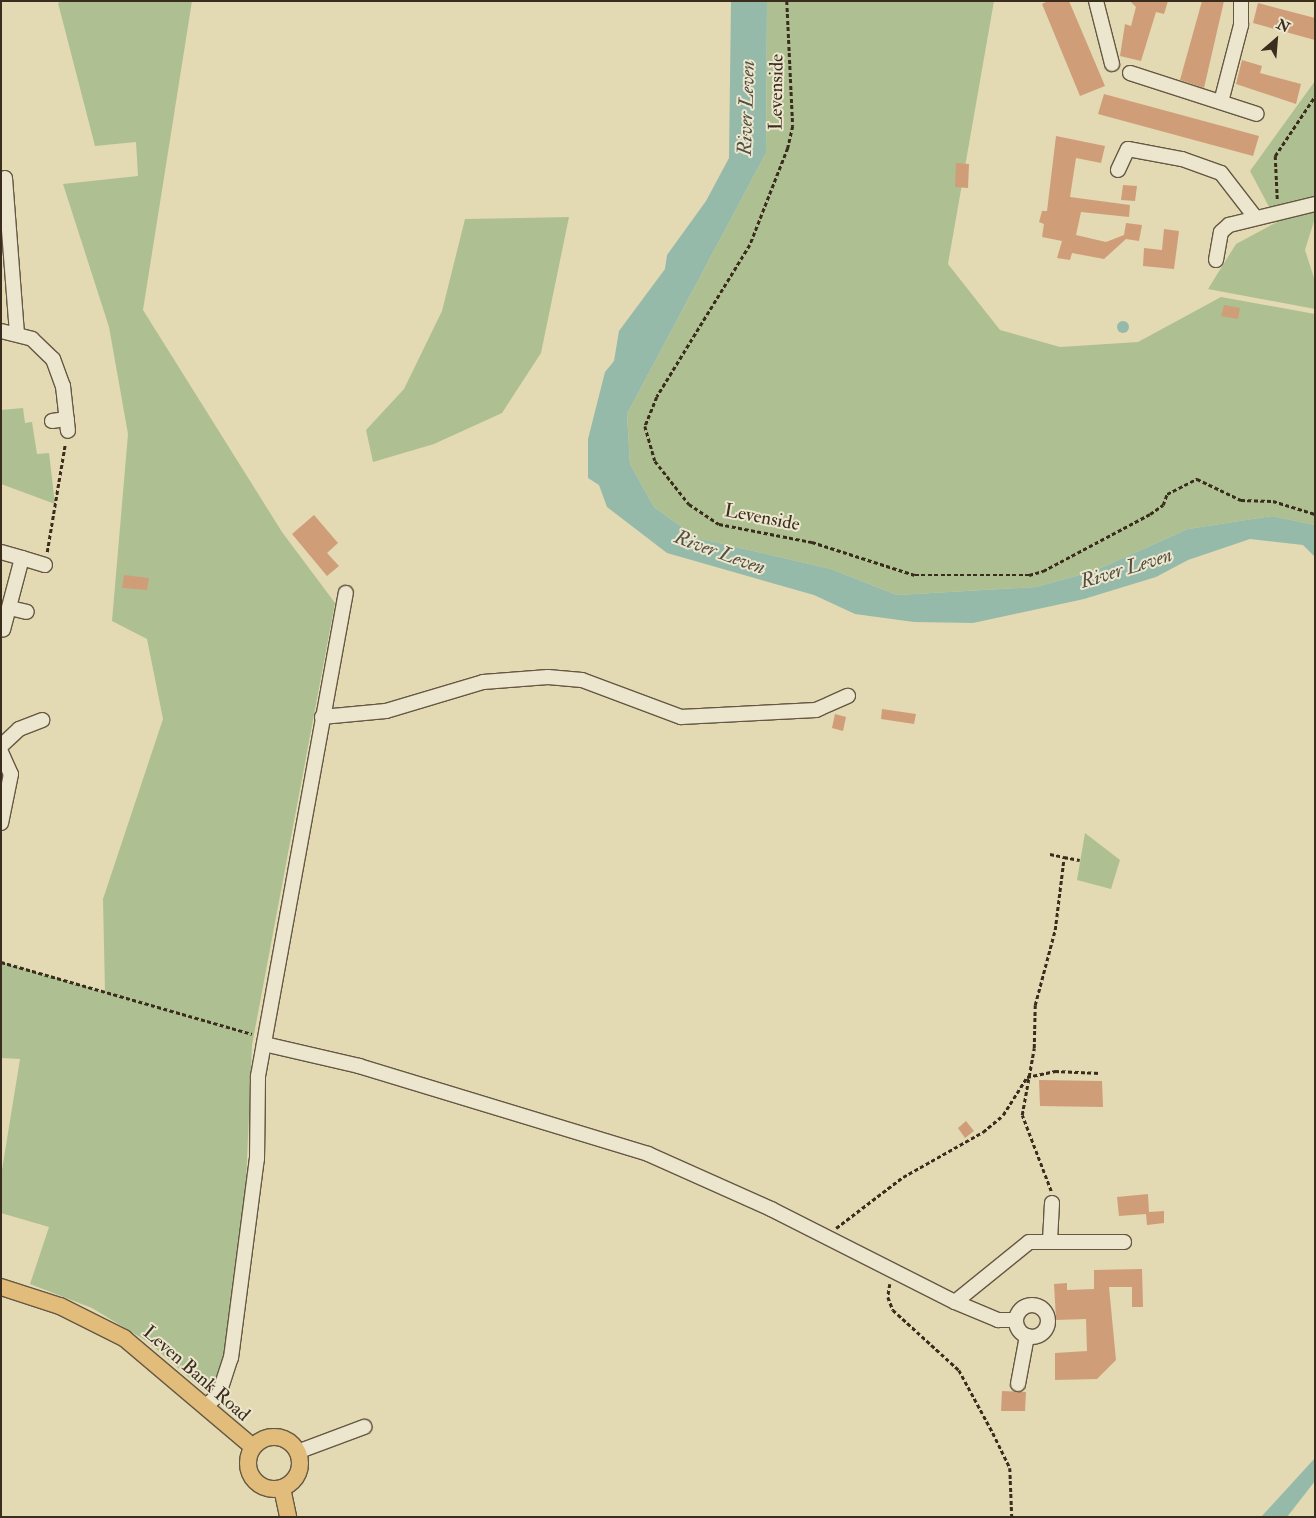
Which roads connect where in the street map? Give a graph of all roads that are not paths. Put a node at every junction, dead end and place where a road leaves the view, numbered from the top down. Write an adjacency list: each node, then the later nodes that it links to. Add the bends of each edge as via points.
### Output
1 (1096, 1): 3 (street, via 1101,17 1099,28)
2 (1241, 1): 5 (street, via 1241,25)
3 (1112, 64)
4 (1130, 73): 5 (street)
5 (1221, 102): 6 (street)
6 (1257, 114)
7 (1118, 170): 10 (street, via 1128,149 1182,159 1221,173)
8 (4, 184): 13 (street)
9 (1315, 204): 10 (street, via 1279,215)
10 (1255, 217): 11 (street, via 1221,232)
11 (1216, 260)
12 (1, 331): 13 (street)
13 (17, 333): 14 (street, via 32,339 53,359 67,425)
14 (52, 421)
15 (1, 552): 16 (street)
16 (22, 558): 17 (street); 19 (street)
17 (46, 565)
18 (346, 593): 23 (street)
19 (10, 608): 20 (street); 21 (street)
20 (27, 612)
21 (3, 630)
22 (848, 696): 23 (street, via 816,710 681,716 582,680 548,677 483,682 386,711)
23 (322, 717): 28 (street)
24 (42, 720): 25 (street, via 19,729)
25 (1, 746)
26 (1, 752): 27 (street, via 11,774)
27 (1, 823)
28 (264, 1041): 33 (street, via 359,1066 648,1154); 37 (street, via 257,1159 231,1358 219,1394)
29 (1052, 1203): 30 (street)
30 (1050, 1241): 31 (street); 33 (street, via 1029,1242)
31 (1124, 1242)
32 (1, 1287): 37 (main road, Leven Bank Road, via 60,1306 124,1338)
33 (955, 1302): 34 (street, via 998,1320)
34 (1016, 1320): 35 (street); 35 (street, via 1029,1305 1046,1313 1045,1330)
35 (1027, 1336): 36 (street)
36 (1018, 1384)
37 (204, 1407): 39 (main road, Leven Bank Road)
38 (364, 1426): 40 (street)
39 (253, 1447): 40 (main road, Leven Bank Road, via 276,1437); 41 (main road, Leven Bank Road, via 248,1462 253,1478 266,1487)
40 (297, 1452): 41 (main road, via 295,1477)
41 (282, 1488): 42 (main road)
42 (288, 1517)

